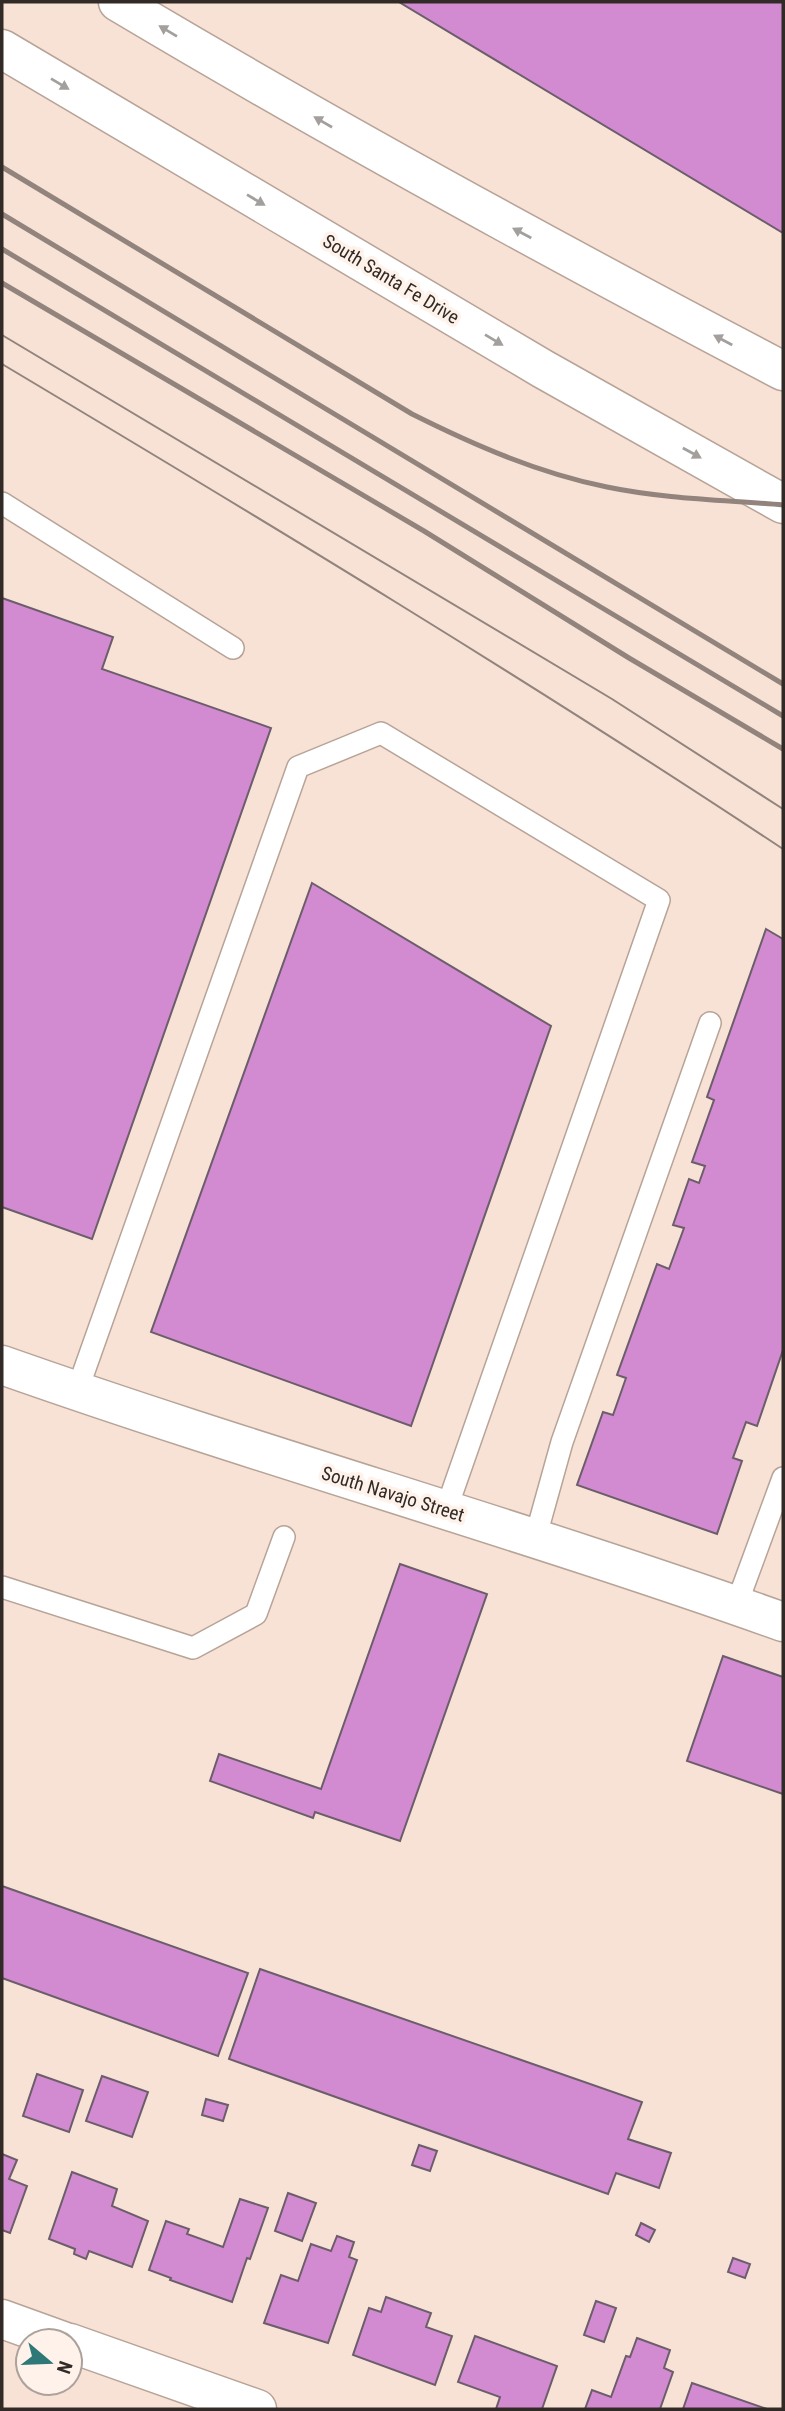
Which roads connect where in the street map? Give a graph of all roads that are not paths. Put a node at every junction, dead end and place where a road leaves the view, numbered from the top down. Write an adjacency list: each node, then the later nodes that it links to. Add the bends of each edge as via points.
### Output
1 (118, 2): 3 (main road, one-way to 1, via 501,222)
2 (2, 49): 5 (main road, South Santa Fe Drive, one-way to 5, via 543,369)
3 (783, 371)
4 (2, 503): 6 (lane)
5 (783, 504)
6 (233, 648)
7 (710, 1023): 13 (lane, via 562,1441)
8 (4, 1373): 9 (main road, South Navajo Street)
9 (77, 1391): 11 (main road, South Navajo Street); 11 (lane, via 298,767 381,733 659,900)
10 (783, 1478): 15 (lane)
11 (446, 1510): 13 (main road, South Navajo Street)
12 (284, 1536): 14 (lane, via 256,1614 193,1648)
13 (535, 1539): 15 (main road, South Navajo Street)
14 (2, 1587)
15 (736, 1606): 16 (main road, South Navajo Street)
16 (783, 1622)
17 (2, 2319): 18 (main road)
18 (24, 2327)
19 (84, 2348): 20 (main road)
20 (257, 2409)

